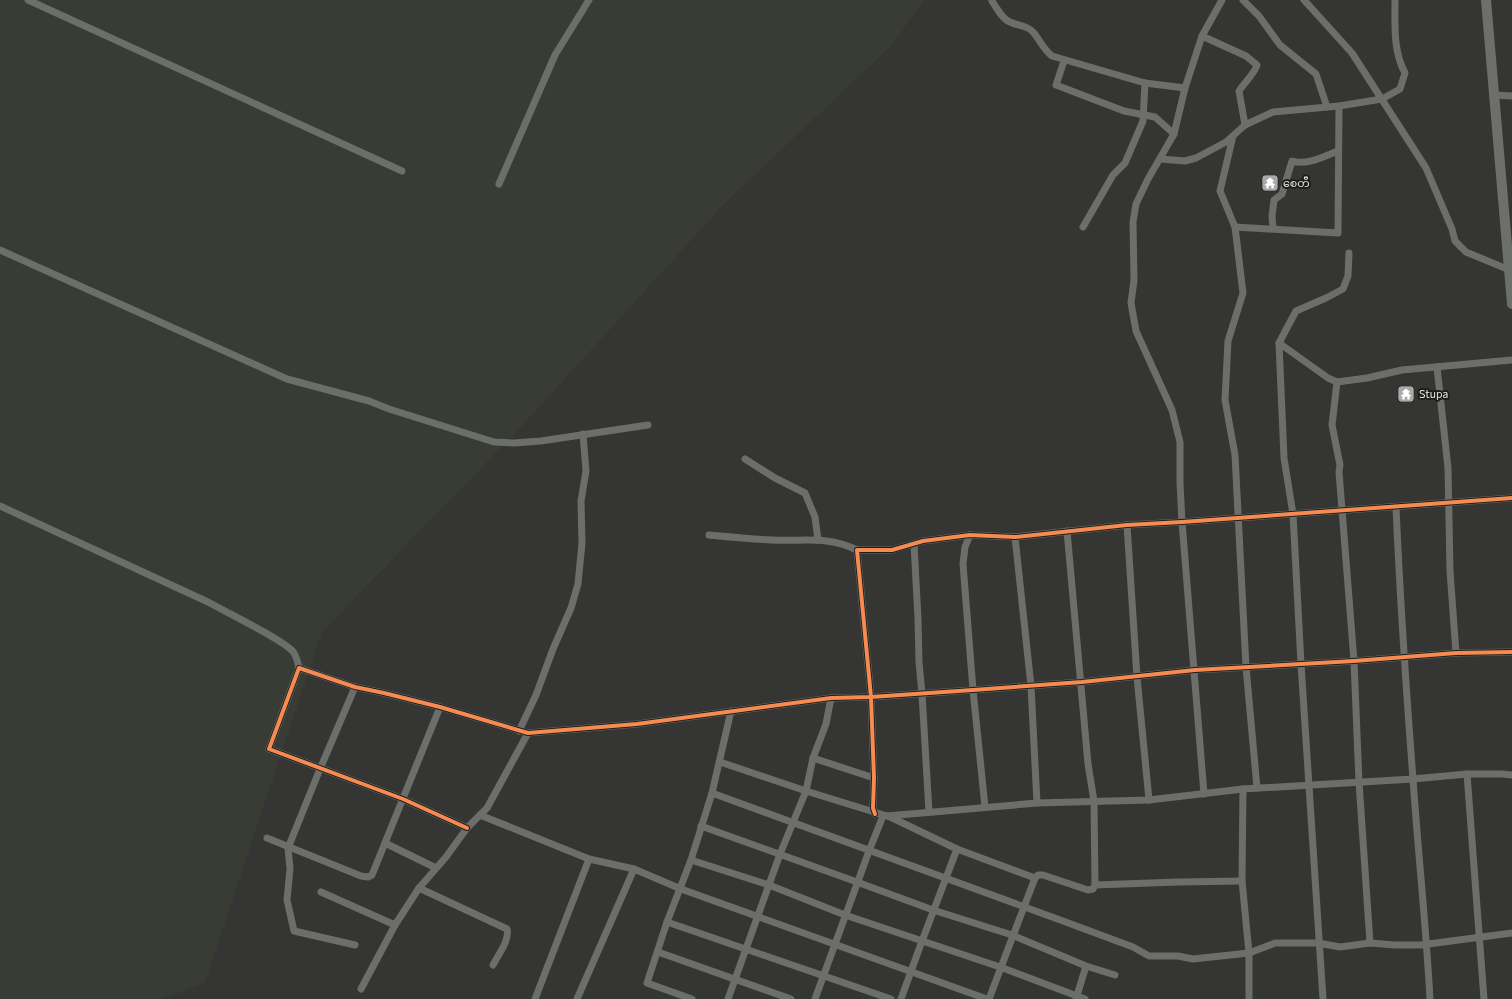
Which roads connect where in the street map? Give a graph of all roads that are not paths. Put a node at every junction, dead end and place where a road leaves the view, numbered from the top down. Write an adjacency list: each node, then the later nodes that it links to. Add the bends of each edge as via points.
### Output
1 (28, 0): 24 (street)
2 (588, 0): 25 (street, via 555,55)
3 (1222, 0): 9 (street)
4 (1243, 0): 17 (street, via 1259,16 1280,45 1316,74)
5 (1304, 0): 15 (street, via 1352,53)
6 (1395, 0): 15 (street, via 1397,53 1405,73 1400,90)
7 (1486, 0): 13 (main road)
8 (992, 1): 10 (street, via 1006,20 1026,26 1033,31 1046,52)
9 (1202, 36): 12 (street); 19 (street, via 1246,56 1257,65 1256,71 1238,91)
10 (1064, 60): 11 (street); 18 (street, via 1056,85 1124,111)
11 (1145, 83): 12 (street); 18 (street)
12 (1185, 88): 20 (street)
13 (1494, 95): 14 (street); 31 (main road)
14 (1512, 96)
15 (1382, 100): 16 (street); 31 (street, via 1426,168 1455,241 1466,252)
16 (1339, 106): 17 (street); 22 (street)
17 (1327, 107): 19 (street, via 1273,112)
18 (1144, 115): 20 (street, via 1155,117); 26 (street, via 1125,163 1113,175)
19 (1245, 125): 21 (street)
20 (1174, 134): 23 (street)
21 (1233, 136): 23 (street, via 1196,158 1185,161); 27 (street, via 1220,191)
22 (1338, 151): 28 (street, via 1307,162 1292,161 1282,194 1274,200); 28 (street, via 1338,233)
23 (1160, 159): 47 (street, via 1136,204 1133,222 1134,280 1131,303 1136,331 1172,410 1180,442)
24 (402, 171)
25 (499, 184)
26 (1083, 226)
27 (1235, 227): 28 (street); 46 (street, via 1243,293 1228,341 1225,400 1235,455)
28 (1274, 228)
29 (0, 250): 38 (street, via 287,379 369,401 494,442 541,441)
30 (1350, 253): 33 (street, via 1348,276 1343,289 1296,311)
31 (1511, 270): 32 (main road)
32 (1512, 304)
33 (1279, 343): 36 (street); 45 (street, via 1284,458)
34 (1512, 360): 35 (street)
35 (1437, 366): 36 (street); 41 (street)
36 (1337, 382): 44 (street, via 1332,425 1340,465)
37 (648, 425): 38 (street)
38 (583, 434): 74 (street, via 586,471 581,501 582,543 578,584 536,695)
39 (745, 459): 53 (street, via 805,493 815,517)
40 (1512, 498): 41 (street)
41 (1450, 503): 43 (street); 57 (street, via 1450,571)
42 (0, 506): 62 (street, via 240,619 294,652)
43 (1396, 507): 44 (street); 58 (street)
44 (1342, 511): 45 (street); 59 (street)
45 (1293, 514): 46 (street); 60 (street)
46 (1238, 518): 47 (street); 61 (street)
47 (1182, 522): 48 (street); 63 (street)
48 (1127, 525): 49 (street); 64 (street)
49 (1067, 531): 52 (street); 65 (street)
50 (709, 535): 53 (street, via 772,541)
51 (970, 535): 52 (street); 54 (street); 68 (street, via 965,547 963,564)
52 (1015, 537): 66 (street)
53 (818, 540): 55 (street, via 843,544)
54 (914, 544): 55 (street, via 892,550); 69 (street)
55 (857, 550): 70 (street)
56 (1512, 652): 57 (street)
57 (1456, 653): 58 (street)
58 (1405, 657): 59 (street); 82 (street)
59 (1354, 661): 60 (street); 83 (street)
60 (1300, 664): 61 (street); 84 (street)
61 (1246, 667): 63 (street); 85 (street)
62 (299, 668): 67 (street); 78 (street, via 269,749)
63 (1195, 670): 64 (street); 89 (street)
64 (1137, 677): 65 (street); 91 (street)
65 (1082, 682): 66 (street); 92 (street, via 1088,764)
66 (1031, 686): 68 (street); 93 (street)
67 (355, 687): 72 (street); 78 (street)
68 (973, 690): 69 (street); 94 (street)
69 (922, 694): 70 (street); 95 (street)
70 (871, 697): 71 (street); 81 (street)
71 (831, 698): 73 (street); 76 (street, via 826,724)
72 (440, 707): 74 (street); 90 (street)
73 (731, 711): 75 (street, via 638,724); 77 (street)
74 (519, 730): 75 (street)
75 (528, 733): 96 (street, via 487,808)
76 (813, 758): 81 (street); 87 (street)
77 (720, 762): 87 (street); 88 (street)
78 (320, 769): 90 (street); 103 (street)
79 (1467, 774): 80 (street); 82 (street); 128 (street)
80 (1512, 775)
81 (874, 778): 97 (street, via 873,808)
82 (1413, 779): 83 (street); 132 (street)
83 (1359, 782): 84 (street); 131 (street)
84 (1309, 785): 85 (street); 130 (street)
85 (1257, 788): 86 (street)
86 (1243, 789): 89 (street); 113 (street)
87 (806, 792): 97 (street); 98 (street)
88 (712, 793): 98 (street); 99 (street)
89 (1204, 794): 91 (street)
90 (403, 799): 100 (street); 102 (street)
91 (1149, 800): 92 (street)
92 (1094, 801): 93 (street); 116 (street)
93 (1037, 803): 94 (street)
94 (984, 808): 95 (street)
95 (929, 812): 97 (street)
96 (480, 815): 100 (street); 107 (street)
97 (882, 815): 104 (street); 105 (street)
98 (792, 823): 105 (street); 106 (street)
99 (701, 826): 106 (street); 108 (street)
100 (467, 828): 109 (street)
101 (267, 838): 103 (street)
102 (386, 843): 103 (street, via 372,875 368,877); 109 (street)
103 (288, 848): 133 (street, via 290,869 287,900 294,931)
104 (957, 849): 111 (street); 112 (street)
105 (868, 851): 112 (street); 114 (street)
106 (780, 854): 114 (street); 115 (street)
107 (589, 859): 110 (street); 147 (street)
108 (691, 860): 115 (street); 118 (street)
109 (436, 868): 117 (street)
110 (634, 869): 118 (street); 148 (street)
111 (1035, 878): 116 (street, via 1043,875 1088,890 1093,889); 120 (street)
112 (946, 879): 120 (street); 121 (street)
113 (1242, 881): 116 (street); 137 (street)
114 (858, 882): 121 (street); 122 (street)
115 (769, 885): 122 (street); 123 (street)
116 (1095, 885)
117 (419, 888): 125 (street); 138 (street, via 507,929 506,938)
118 (681, 889): 123 (street); 124 (street)
119 (321, 892): 125 (street)
120 (1023, 906): 127 (street); 137 (street, via 1133,947 1149,956 1193,959)
121 (933, 910): 127 (street); 129 (street)
122 (845, 915): 129 (street); 134 (street)
123 (758, 917): 134 (street); 135 (street)
124 (667, 922): 135 (street); 136 (street)
125 (395, 925): 145 (street)
126 (1512, 933): 128 (street)
127 (1012, 935): 139 (street); 140 (street)
128 (1479, 937): 132 (street); 160 (street)
129 (922, 941): 140 (street); 141 (street)
130 (1318, 943): 131 (street, via 1340,947); 137 (street, via 1275,943); 158 (street)
131 (1370, 943): 132 (street)
132 (1427, 944): 159 (street)
133 (355, 945)
134 (834, 945): 141 (street); 143 (street)
135 (746, 949): 143 (street); 144 (street)
136 (658, 952): 144 (street); 149 (street, via 647,983)
137 (1249, 952): 157 (street)
138 (493, 965)
139 (1086, 966): 142 (street); 146 (street)
140 (1000, 967): 146 (street); 155 (street)
141 (910, 972): 154 (street); 155 (street)
142 (1114, 975)
143 (823, 976): 152 (street); 153 (street)
144 (735, 980): 150 (street); 151 (street)
145 (361, 989)
146 (1076, 998): 156 (street)
147 (535, 999)
148 (577, 999)
149 (692, 999)
150 (728, 999)
151 (791, 999)
152 (815, 999)
153 (891, 999)
154 (901, 999)
155 (988, 999)
156 (1085, 999)
157 (1249, 999)
158 (1323, 999)
159 (1430, 999)
160 (1484, 999)

